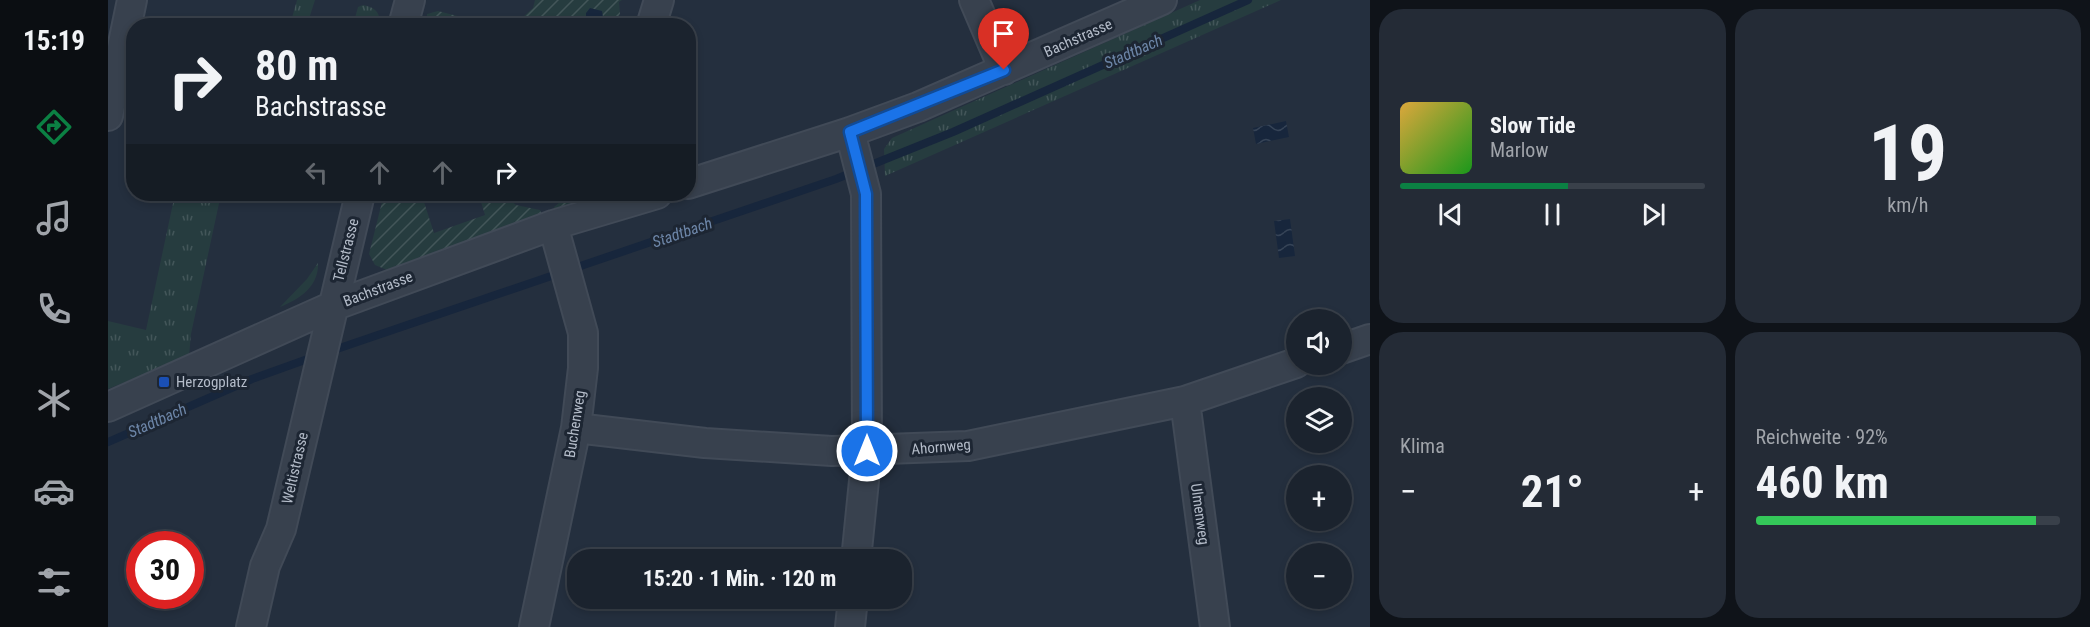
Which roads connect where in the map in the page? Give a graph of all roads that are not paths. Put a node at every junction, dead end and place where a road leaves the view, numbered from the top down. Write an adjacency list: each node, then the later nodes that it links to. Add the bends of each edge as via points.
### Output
1 (132, 0): 5 (street)
2 (659, 0): 6 (street)
3 (974, 0): 8 (street)
4 (1162, 0): 8 (street, Bachstrasse)
5 (128, 18)
6 (653, 18)
7 (126, 29): 9 (street)
8 (1004, 70): 10 (street, Bachstrasse)
9 (108, 116)
10 (850, 132): 11 (street, Bachstrasse); 22 (street, via 866,194)
11 (696, 176)
12 (358, 201): 15 (street, Tellstrasse)
13 (640, 201): 14 (street, Bachstrasse)
14 (556, 235): 15 (street, Bachstrasse); 21 (street, Buchenweg, via 583,333)
15 (330, 320): 20 (street, Bachstrasse); 26 (street, Weltistrasse, via 281,529 265,566)
16 (1370, 339): 17 (street)
17 (1352, 345)
18 (1286, 366): 19 (street, Ahornweg)
19 (1185, 401): 22 (street, Ahornweg, via 968,446); 28 (street, Ulmenweg)
20 (108, 407)
21 (576, 428): 22 (street, Ahornweg, via 705,443); 25 (street, Buchenweg)
22 (867, 451): 23 (street)
23 (857, 549)
24 (852, 609): 27 (street)
25 (540, 626)
26 (251, 627)
27 (850, 627)
28 (1215, 627)

